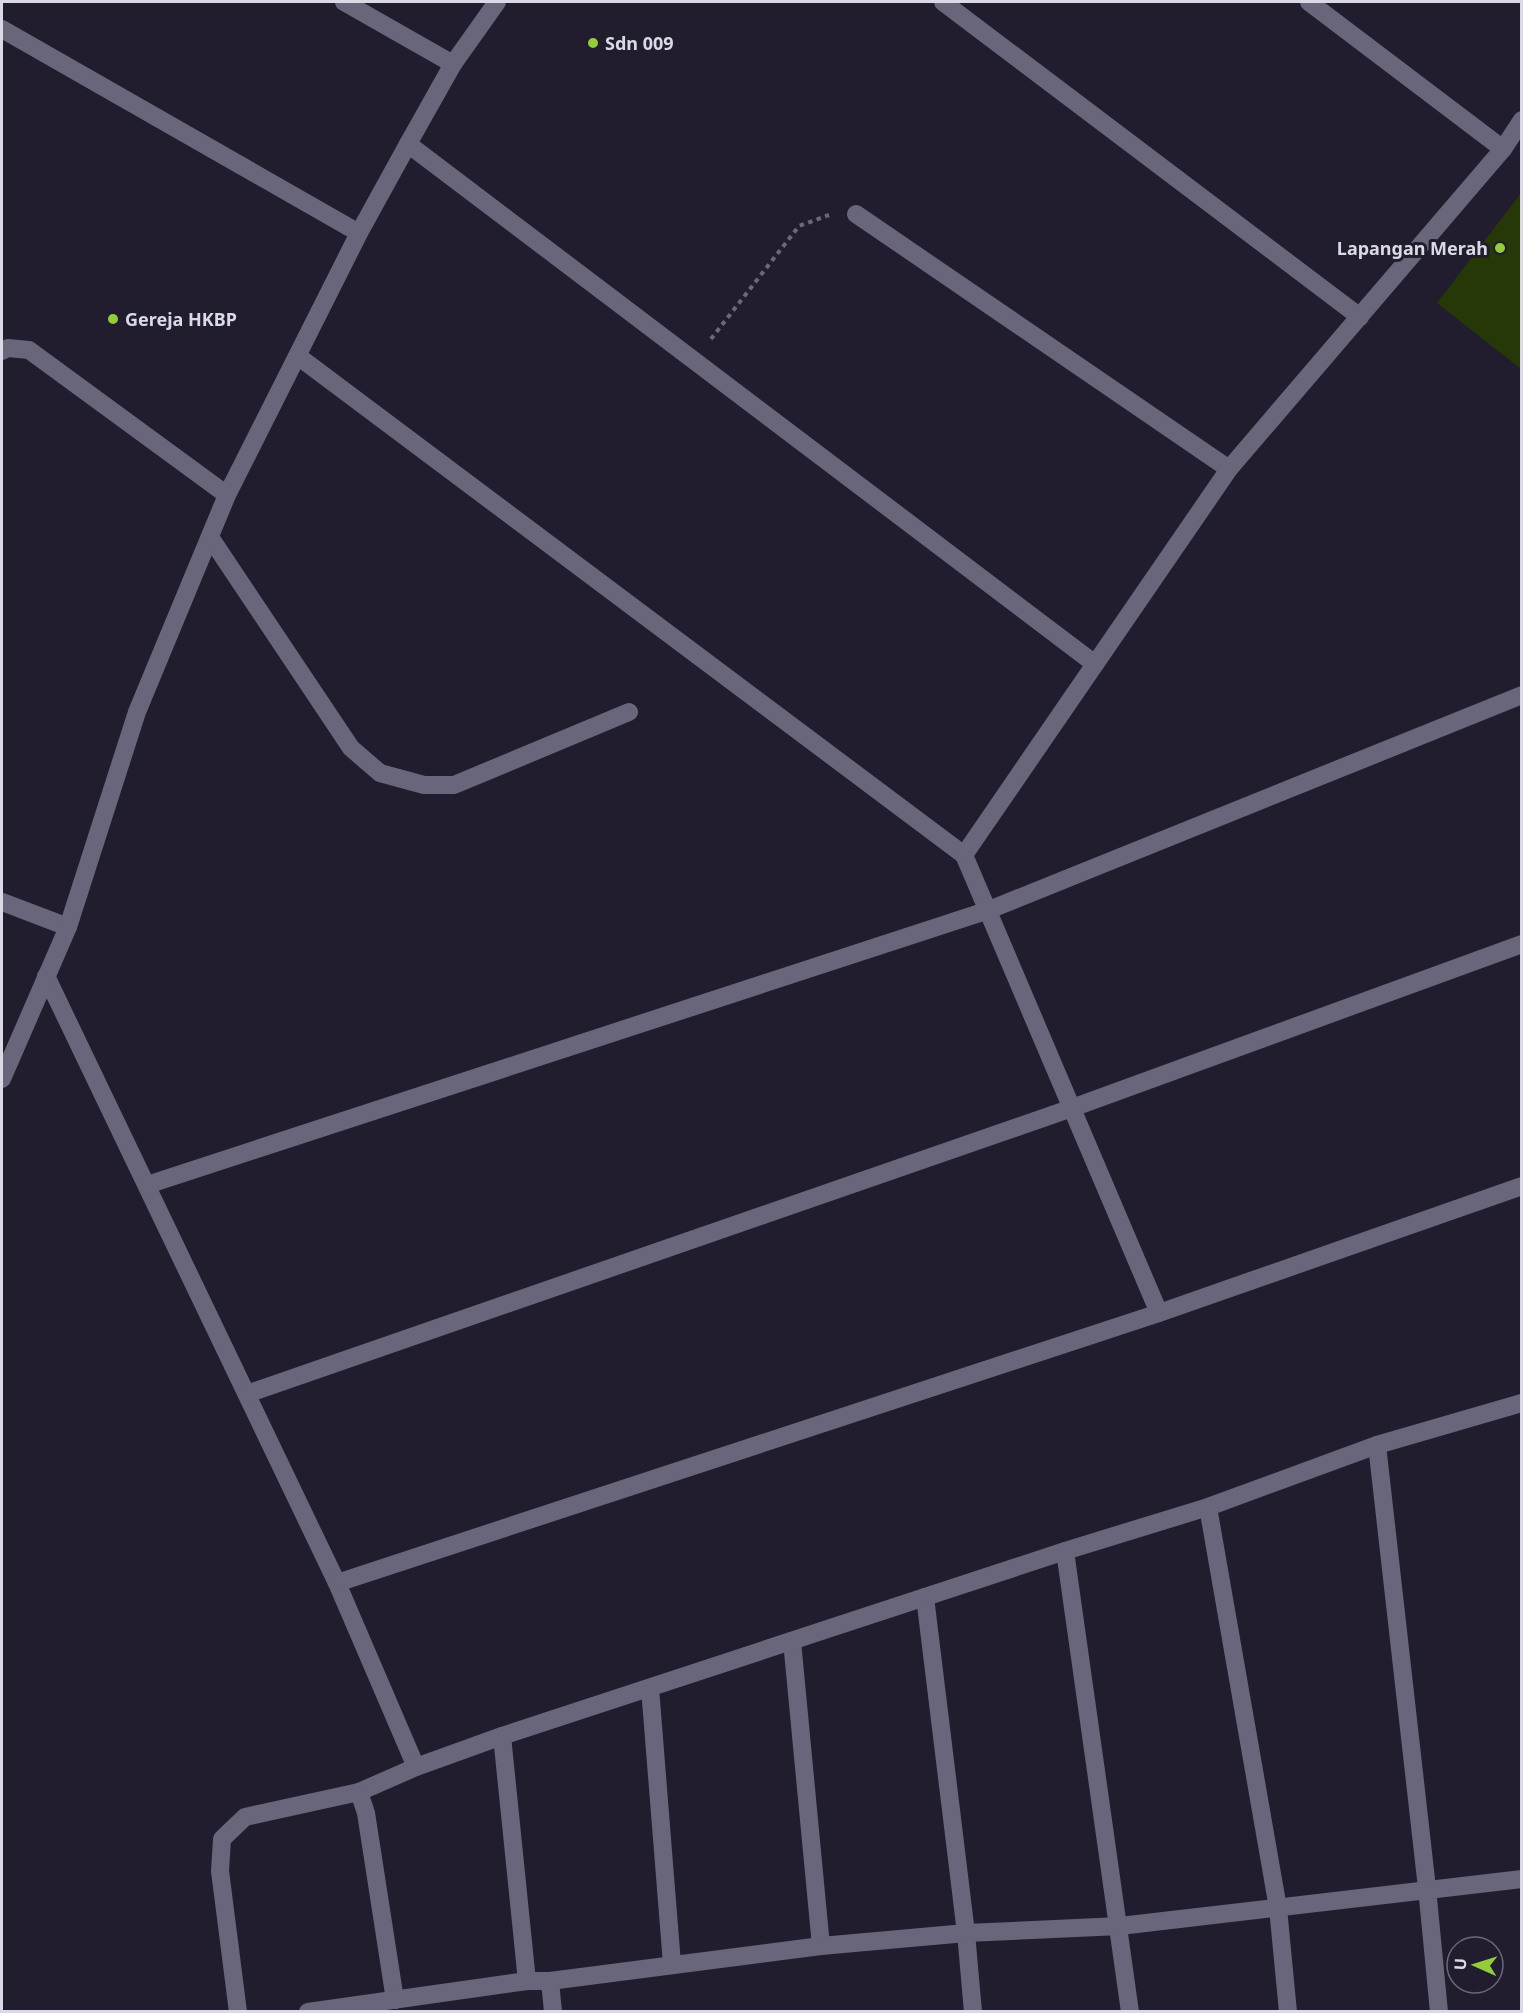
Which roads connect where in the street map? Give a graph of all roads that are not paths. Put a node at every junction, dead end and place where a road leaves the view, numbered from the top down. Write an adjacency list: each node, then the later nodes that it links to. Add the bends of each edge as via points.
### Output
1 (344, 2): 6 (street)
2 (497, 2): 6 (street)
3 (943, 2): 12 (street)
4 (1309, 2): 9 (street)
5 (2, 29): 11 (street)
6 (453, 64): 8 (street)
7 (1521, 120): 9 (street)
8 (408, 144): 11 (street); 18 (street)
9 (1503, 149): 12 (street)
10 (856, 214): 15 (street)
11 (360, 233): 14 (street)
12 (1360, 317): 15 (street)
13 (2, 351): 16 (street, via 29,350)
14 (299, 357): 16 (street); 21 (street)
15 (1229, 469): 18 (street)
16 (227, 495): 17 (street)
17 (210, 537): 20 (street, via 351,748 380,773 424,785 454,785); 24 (street, via 137,712)
18 (1095, 664): 21 (street)
19 (1521, 695): 23 (street)
20 (629, 712)
21 (964, 855): 23 (street)
22 (2, 902): 24 (street)
23 (989, 910): 28 (street); 29 (street)
24 (68, 927): 26 (street)
25 (1521, 944): 28 (street)
26 (46, 976): 27 (street); 29 (street)
27 (2, 1079)
28 (1072, 1108): 31 (street); 32 (street)
29 (147, 1185): 32 (street)
30 (1521, 1186): 31 (street)
31 (1159, 1313): 37 (street)
32 (247, 1394): 37 (street)
33 (1521, 1403): 34 (street)
34 (1377, 1445): 35 (street); 45 (street)
35 (1208, 1507): 36 (street); 46 (street)
36 (1065, 1551): 38 (street); 47 (street)
37 (337, 1583): 42 (street)
38 (925, 1597): 39 (street); 48 (street)
39 (792, 1641): 40 (street); 49 (street)
40 (650, 1688): 41 (street); 50 (street)
41 (502, 1736): 42 (street); 51 (street)
42 (416, 1767): 43 (street)
43 (359, 1792): 53 (street, via 366,1813); 54 (street, via 245,1817 222,1839 220,1871)
44 (1521, 1879): 45 (street)
45 (1427, 1888): 46 (street); 60 (street)
46 (1278, 1908): 47 (street); 59 (street)
47 (1120, 1926): 48 (street); 58 (street)
48 (966, 1933): 49 (street); 57 (street)
49 (821, 1946): 50 (street)
50 (672, 1964): 52 (street)
51 (527, 1981): 52 (street); 53 (street)
52 (550, 1981): 56 (street)
53 (395, 2000): 55 (street)
54 (238, 2012)
55 (308, 2012)
56 (553, 2012)
57 (973, 2012)
58 (1130, 2012)
59 (1288, 2012)
60 (1439, 2012)

